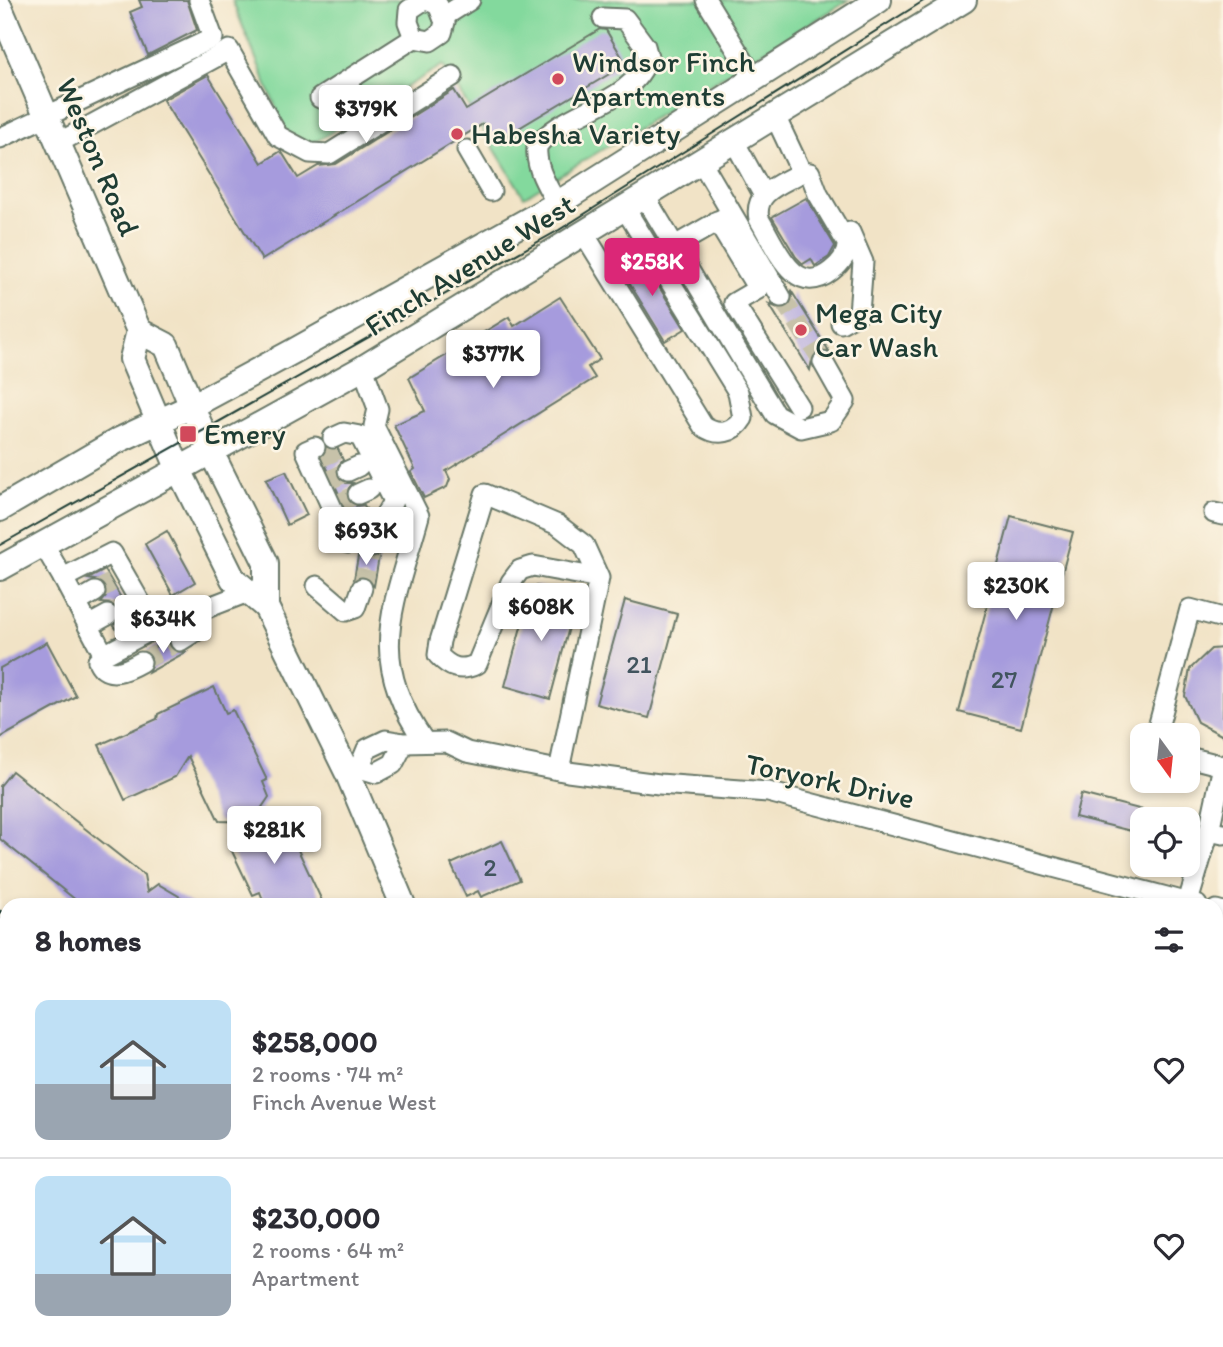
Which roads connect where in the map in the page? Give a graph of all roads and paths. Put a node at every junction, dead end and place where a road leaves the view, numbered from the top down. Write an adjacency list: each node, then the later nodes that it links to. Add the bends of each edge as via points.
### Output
1 (199, 0): 14 (street, via 213,38)
2 (426, 0): 8 (street, via 439,5); 10 (street, via 409,10)
3 (470, 0): 8 (street)
4 (706, 0): 12 (street)
5 (879, 0): 12 (main road, Finch Avenue West)
6 (964, 0): 15 (main road, Finch Avenue West)
7 (0, 8): 14 (main road, Weston Road)
8 (443, 17): 10 (street, via 442,33 430,41)
9 (603, 18): 25 (street, via 625,19 648,57 628,86 537,146 536,159)
10 (414, 38): 13 (street)
11 (453, 76): 18 (street, via 329,154 310,153 278,136 229,51)
12 (754, 78): 25 (main road, Finch Avenue West)
13 (320, 98)
14 (46, 116): 16 (street); 18 (main road, Weston Road)
15 (775, 116): 17 (main road, Finch Avenue West); 21 (street)
16 (0, 138)
17 (734, 141): 20 (main road, Finch Avenue West); 24 (street)
18 (58, 144): 31 (main road, Weston Road)
19 (467, 150): 22 (street)
20 (701, 161): 23 (main road, Finch Avenue West); 26 (street)
21 (801, 170): 24 (street); 24 (street, via 815,180 818,194 847,243 848,249 826,275 806,279 793,275 759,219); 30 (street, via 818,160 863,261 859,313)
22 (491, 191)
23 (634, 201): 27 (main road, Finch Avenue West); 27 (street, via 738,392 743,408 738,425 721,433 703,426); 28 (street)
24 (760, 202): 26 (street)
25 (558, 204): 34 (main road, Finch Avenue West)
26 (724, 217): 28 (street); 29 (street); 35 (street, via 758,289 734,303)
27 (583, 232): 33 (main road, Finch Avenue West)
28 (673, 247): 32 (street, via 775,414 801,428 831,421 845,401)
29 (781, 296)
30 (841, 323)
31 (139, 331): 34 (main road, via 166,345); 36 (main road, via 132,359)
32 (823, 362)
33 (363, 368): 38 (main road, Finch Avenue West); 62 (street, via 378,409 374,426 419,516 388,629 393,685)
34 (192, 406): 36 (main road, Finch Avenue West); 38 (main road)
35 (799, 407)
36 (159, 421): 40 (main road); 41 (main road, Finch Avenue West)
37 (341, 442): 42 (street, via 360,436 393,501)
38 (212, 453): 40 (main road, Finch Avenue West); 51 (main road, via 266,563)
39 (315, 456): 43 (street)
40 (179, 470): 44 (main road, Finch Avenue West); 51 (main road, via 233,579)
41 (0, 509)
42 (371, 533)
43 (348, 543)
44 (43, 544): 45 (main road, Finch Avenue West); 46 (street)
45 (0, 568)
46 (63, 578): 48 (street, via 112,553); 52 (street)
47 (599, 578): 47 (street, via 533,566 520,570 477,664 465,670 447,665 438,655 485,494 558,525 584,545); 65 (street)
48 (111, 583): 52 (street); 53 (street)
49 (317, 586): 50 (street, via 346,611 355,608)
50 (362, 587)
51 (257, 599): 54 (street); 66 (main road)
52 (76, 603): 56 (street)
53 (124, 607): 56 (street); 57 (street)
54 (200, 611): 57 (street); 58 (street, via 195,631)
55 (1223, 618): 61 (street, via 1190,609)
56 (88, 626): 59 (street)
57 (155, 628): 59 (street)
58 (180, 641)
59 (103, 655): 60 (street, via 99,664 112,671 122,672)
60 (141, 662)
61 (1159, 723)
62 (414, 742): 65 (street, Toryork Drive, via 446,743 467,752); 66 (street, via 393,764 376,773)
63 (1200, 760): 64 (street)
64 (1223, 766): 67 (street)
65 (559, 770): 69 (street, Toryork Drive, via 768,792)
66 (354, 771): 68 (main road)
67 (1216, 832): 70 (street)
68 (400, 898)
69 (1170, 898)
70 (1195, 898)

